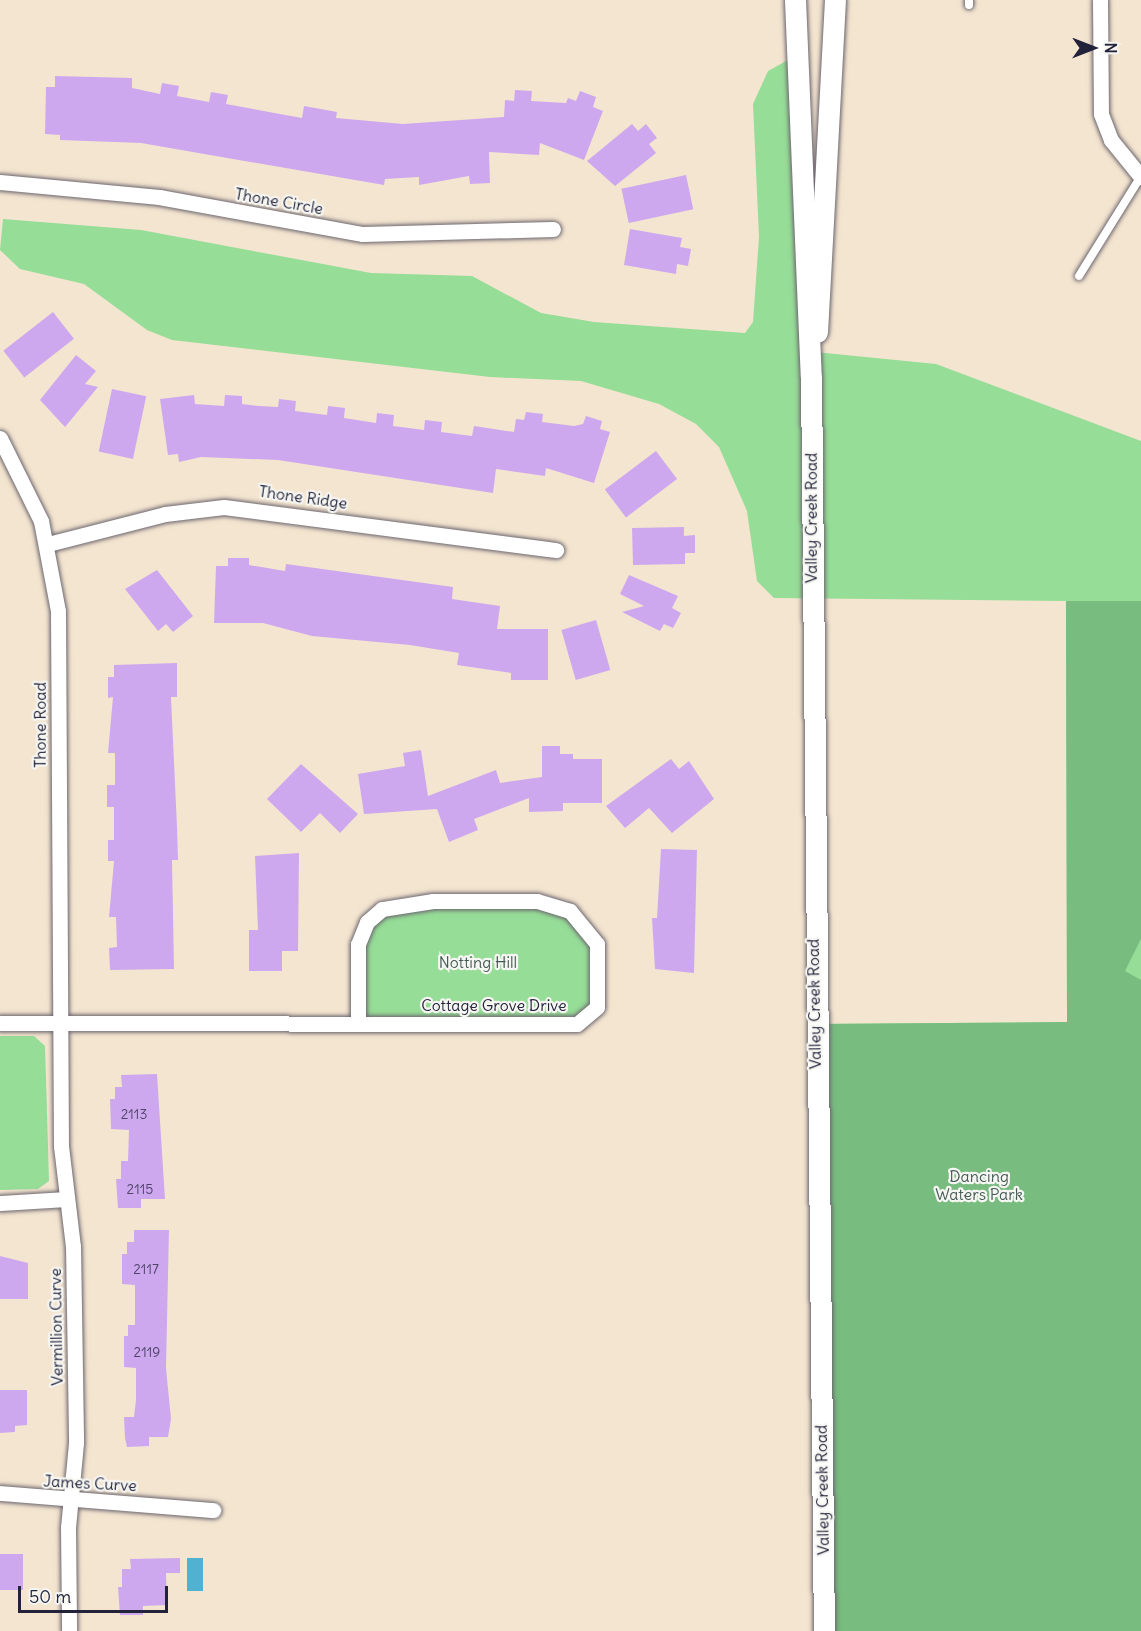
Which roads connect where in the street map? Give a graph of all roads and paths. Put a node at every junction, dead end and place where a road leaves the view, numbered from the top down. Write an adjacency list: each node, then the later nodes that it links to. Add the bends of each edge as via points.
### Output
1 (795, 0): 8 (main road, Valley Creek Road)
2 (835, 0): 8 (main road, Valley Creek Road, via 823,276)
3 (1100, 0): 4 (street, via 1101,114 1111,140)
4 (1141, 177): 7 (lane)
5 (0, 182): 6 (street, Thone Circle, via 151,196 363,234)
6 (553, 229)
7 (1079, 276)
8 (811, 377): 21 (main road, Valley Creek Road)
9 (0, 438): 10 (street, Thone Road, via 32,497)
10 (48, 544): 11 (street, Thone Ridge, via 165,514 224,507); 13 (street, Thone Road, via 58,610)
11 (556, 550)
12 (0, 1023): 13 (street, Cottage Grove Drive)
13 (59, 1023): 14 (street, Cottage Grove Drive); 15 (street, Vermillion Curve)
14 (358, 1023): 14 (street, Cottage Grove Drive, via 582,1023 598,1001 597,944 570,911 537,901 433,901 389,907 360,933)
15 (67, 1199): 16 (street); 18 (street, Vermillion Curve, via 73,1253 76,1443)
16 (0, 1203)
17 (0, 1493): 18 (street, James Curve)
18 (70, 1499): 19 (street, James Curve); 20 (street, Vermillion Curve)
19 (213, 1510)
20 (69, 1631)
21 (824, 1631)

